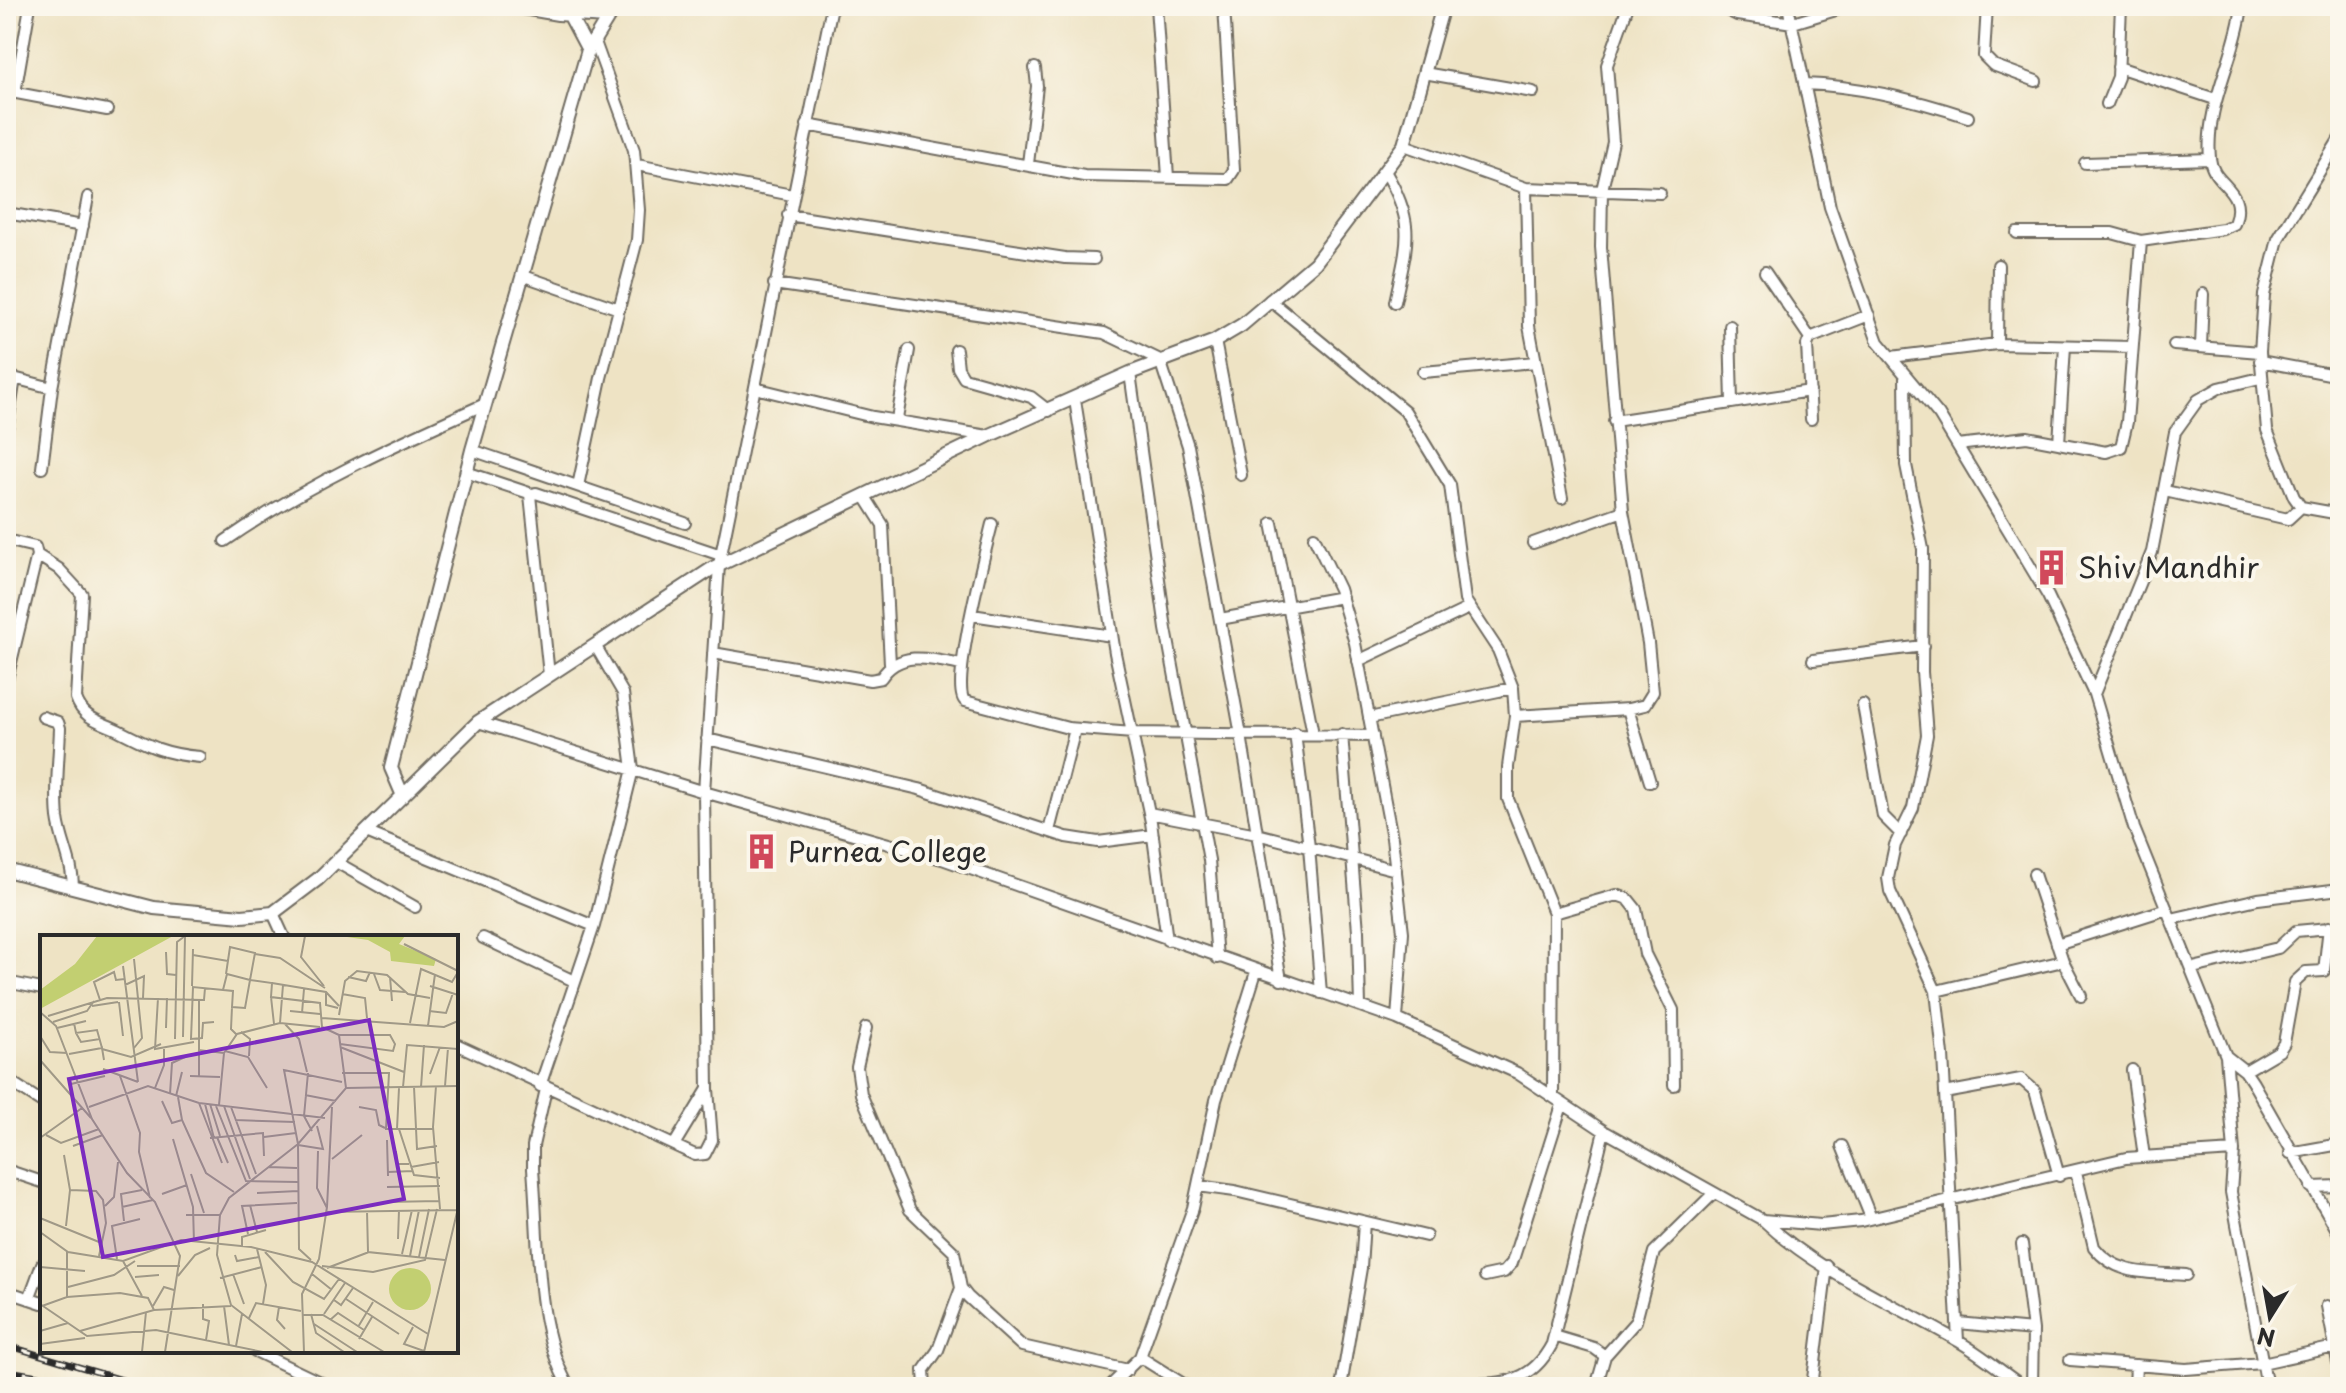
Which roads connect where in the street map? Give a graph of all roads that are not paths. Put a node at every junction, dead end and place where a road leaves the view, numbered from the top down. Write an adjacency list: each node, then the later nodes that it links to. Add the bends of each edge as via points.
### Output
1 (30, 6): 23 (street)
2 (512, 6): 15 (street)
3 (832, 6): 29 (street)
4 (1156, 6): 37 (street)
5 (1224, 6): 37 (street, via 1232,176)
6 (1443, 6): 20 (street)
7 (1628, 6): 39 (street, via 1607,65 1613,142)
8 (1719, 6): 16 (street, via 1737,15)
9 (1788, 6): 16 (street)
10 (1849, 6): 16 (street)
11 (1987, 6): 21 (street, via 1984,56 1993,65)
12 (2121, 6): 18 (street)
13 (2242, 6): 25 (street)
14 (611, 11): 15 (street); 17 (street)
15 (570, 16): 17 (street)
16 (1791, 23): 22 (street)
17 (591, 44): 35 (street, via 628,130); 51 (street)
18 (2118, 67): 25 (street); 26 (street)
19 (1035, 68): 34 (street)
20 (1424, 73): 24 (street); 31 (street)
21 (2036, 81)
22 (1804, 84): 28 (street, via 1840,85 1921,101); 57 (street, via 1830,207)
23 (10, 92): 27 (street)
24 (1533, 92)
25 (2215, 99): 32 (street)
26 (2107, 104)
27 (107, 110)
28 (1968, 117)
29 (807, 125): 34 (street); 41 (street)
30 (2340, 138): 69 (street, via 2273,252)
31 (1404, 145): 36 (street); 38 (street)
32 (2210, 159): 33 (street); 47 (street, via 2236,201 2234,224)
33 (2085, 163)
34 (1028, 164): 37 (street, via 1084,176)
35 (637, 165): 41 (street); 56 (street, via 637,240)
36 (1385, 171): 54 (street, via 1315,263); 55 (street, via 1403,202 1408,225)
37 (1168, 177)
38 (1526, 188): 39 (street); 71 (street, via 1529,326)
39 (1602, 190): 40 (street); 87 (street)
40 (1660, 193)
41 (792, 195): 44 (street)
42 (88, 197): 45 (street)
43 (6, 213): 45 (street)
44 (788, 215): 48 (street); 52 (street)
45 (83, 226): 78 (street)
46 (2017, 233): 47 (street, via 2112,233)
47 (2141, 241): 64 (street)
48 (1094, 259)
49 (1998, 265): 61 (street)
50 (1765, 272): 59 (street)
51 (524, 276): 56 (street); 83 (street)
52 (774, 284): 70 (street, via 1104,333); 79 (street)
53 (2203, 294): 65 (street)
54 (1270, 300): 60 (street); 117 (street, via 1405,411 1450,485 1461,583)
55 (1395, 302)
56 (619, 309): 96 (street)
57 (1869, 315): 59 (street); 68 (street, via 1878,342)
58 (1730, 326): 82 (street)
59 (1810, 338): 80 (street)
60 (1215, 341): 70 (street); 95 (street)
61 (1997, 344): 63 (street); 68 (street)
62 (2174, 345): 65 (street)
63 (2065, 346): 64 (street); 90 (street)
64 (2132, 347): 90 (street, via 2121,447 2106,452)
65 (2201, 347): 69 (street)
66 (909, 350): 85 (street)
67 (956, 350): 84 (street, via 964,378 1031,397)
68 (1891, 357): 74 (street)
69 (2260, 357): 75 (street); 77 (street)
70 (1160, 360): 73 (street); 119 (street, via 1188,446)
71 (1536, 362): 72 (street); 100 (street)
72 (1423, 372)
73 (1130, 373): 81 (street); 140 (street)
74 (1905, 374): 91 (street); 122 (street, via 1907,475 1923,549)
75 (2340, 376)
76 (11, 377): 78 (street); 88 (street)
77 (2260, 378): 97 (street, via 2219,388 2188,410 2175,432); 101 (street, via 2267,430)
78 (52, 388): 93 (street)
79 (755, 388): 85 (street); 113 (street)
80 (1810, 391): 82 (street); 86 (street)
81 (1075, 400): 84 (street); 120 (street)
82 (1732, 403): 87 (street)
83 (485, 404): 92 (street); 109 (street, via 263,514)
84 (1049, 411): 89 (street)
85 (897, 419): 89 (street)
86 (1811, 419)
87 (1614, 421): 102 (street)
88 (6, 435)
89 (988, 436): 99 (street)
90 (2059, 443): 91 (street, via 2027,437)
91 (1957, 445): 114 (street)
92 (472, 450): 94 (street); 96 (street)
93 (42, 468)
94 (466, 472): 98 (street); 151 (street, via 391,768)
95 (1241, 475)
96 (578, 486): 104 (street)
97 (2165, 491): 101 (street, via 2288,519); 131 (street, via 2152,552)
98 (532, 494): 113 (street); 128 (street)
99 (864, 495): 113 (street); 126 (street, via 883,525)
100 (1562, 498)
101 (2301, 507): 103 (street)
102 (1623, 511): 110 (street); 133 (street, via 1653,692 1645,705)
103 (2340, 514)
104 (685, 523)
105 (1272, 523): 116 (street)
106 (992, 524): 118 (street)
107 (1314, 537): 115 (street)
108 (6, 540): 111 (street, via 29,544)
109 (225, 541)
110 (1533, 543)
111 (37, 555): 129 (street); 147 (street, via 82,594 79,709 144,746)
112 (2060, 558): 114 (street, via 2058,576)
113 (720, 560): 121 (street); 123 (street)
114 (2044, 589): 131 (street)
115 (1342, 597): 116 (street); 125 (street)
116 (1288, 608): 119 (street); 142 (street)
117 (1469, 608): 125 (street); 130 (street, via 1498,650)
118 (972, 615): 120 (street); 127 (street)
119 (1220, 619): 144 (street)
120 (1112, 636): 139 (street)
121 (595, 645): 128 (street); 148 (street, via 623,693)
122 (1923, 646): 124 (street); 157 (street, via 1925,755)
123 (713, 653): 126 (street, via 870,680 881,678); 146 (street)
124 (1813, 660)
125 (1358, 661): 136 (street)
126 (890, 664): 127 (street, via 922,657)
127 (961, 665): 138 (street, via 959,691 965,701)
128 (549, 675): 137 (street)
129 (6, 683)
130 (1513, 688): 134 (street); 136 (street)
131 (2094, 694): 170 (street, via 2134,828)
132 (1863, 705): 157 (street, via 1883,816)
133 (1628, 709): 134 (street); 149 (street)
134 (1515, 716): 169 (street, via 1508,799)
135 (43, 717): 165 (street, via 60,728 59,823)
136 (1369, 718): 145 (street)
137 (478, 722): 148 (street); 151 (street)
138 (1075, 729): 139 (street); 154 (street)
139 (1133, 733): 140 (street); 152 (street)
140 (1186, 733): 144 (street); 153 (street)
141 (1295, 733): 142 (street); 144 (street); 159 (street)
142 (1313, 734): 143 (street)
143 (1342, 734): 145 (street); 160 (street)
144 (1241, 735): 156 (street)
145 (1373, 736): 163 (street)
146 (707, 739): 150 (street); 154 (street, via 919,789)
147 (200, 757)
148 (633, 769): 150 (street); 171 (street)
149 (1650, 782)
150 (704, 792): 175 (street, via 942,859); 198 (street)
151 (403, 796): 155 (street)
152 (1149, 813): 153 (street); 158 (street)
153 (1203, 825): 156 (street); 177 (street)
154 (1049, 831): 158 (street, via 1098,842)
155 (366, 832): 161 (street); 171 (street)
156 (1257, 834): 159 (street); 181 (street)
157 (1901, 834): 185 (street, via 1888,878 1890,891)
158 (1153, 835): 175 (street)
159 (1309, 847): 160 (street); 186 (street)
160 (1352, 857): 163 (street); 188 (street)
161 (336, 862): 167 (street); 168 (street)
162 (6, 870): 165 (street)
163 (1396, 870): 189 (street, via 1403,932)
164 (2034, 874): 176 (street)
165 (73, 887): 168 (street, via 154,908 242,916)
166 (2340, 889): 170 (street)
167 (415, 907)
168 (273, 913): 173 (street)
169 (1554, 913): 196 (street, via 1617,895 1636,909 1645,954 1673,1010); 200 (street)
170 (2169, 914): 176 (street); 179 (street)
171 (594, 926): 182 (street)
172 (2335, 927): 179 (street, via 2296,931 2278,948); 194 (street, via 2324,971 2306,972 2295,982 2279,1051)
173 (283, 935)
174 (483, 938): 182 (street)
175 (1167, 940): 177 (street)
176 (2057, 944): 178 (street)
177 (1217, 958): 180 (street)
178 (2063, 961): 185 (street); 187 (street)
179 (2193, 968): 192 (street)
180 (1256, 972): 181 (street); 214 (street, via 1216,1100)
181 (1281, 980): 186 (street)
182 (574, 981): 197 (street)
183 (6, 982): 184 (street)
184 (40, 989)
185 (1936, 991): 199 (street)
186 (1321, 993): 188 (street)
187 (2081, 996)
188 (1360, 1006): 189 (street)
189 (1397, 1019): 200 (street, via 1486,1057)
190 (866, 1028): 229 (street, via 857,1067 861,1094 910,1210 954,1252)
191 (458, 1045): 197 (street)
192 (2226, 1056): 194 (street); 207 (street)
193 (2132, 1070): 209 (street)
194 (2245, 1071): 208 (street)
195 (6, 1079): 201 (street)
196 (1674, 1085)
197 (543, 1087): 205 (street); 249 (street, via 533,1169 545,1315 554,1355)
198 (708, 1089): 205 (street); 205 (street, via 712,1140 705,1154)
199 (1945, 1093): 212 (street, via 2021,1079 2030,1083); 218 (street)
200 (1553, 1097): 202 (street)
201 (40, 1101)
202 (1562, 1105): 203 (street); 228 (street, via 1512,1263 1504,1272)
203 (1604, 1131): 217 (street); 236 (street)
204 (2340, 1144): 208 (street)
205 (674, 1145)
206 (1842, 1146): 219 (street)
207 (2234, 1151): 209 (street); 243 (street, via 2231,1192)
208 (2290, 1153): 216 (street)
209 (2144, 1157): 211 (street)
210 (6, 1170): 213 (street)
211 (2076, 1172): 212 (street); 227 (street, via 2094,1247 2102,1257 2130,1271)
212 (2059, 1176): 218 (street)
213 (40, 1181)
214 (1198, 1186): 221 (street); 241 (street)
215 (2340, 1186): 216 (street)
216 (2311, 1187): 222 (street)
217 (1713, 1194): 220 (street); 240 (street, via 1654,1252 1636,1321)
218 (1949, 1198): 219 (street); 234 (street)
219 (1871, 1218): 220 (street, via 1821,1225)
220 (1763, 1220): 225 (street)
221 (1364, 1222): 223 (street); 253 (street)
222 (2340, 1235)
223 (1426, 1236)
224 (2022, 1244): 235 (street)
225 (1827, 1266): 237 (street); 255 (street)
226 (40, 1269): 231 (street)
227 (2186, 1275)
228 (1485, 1276)
229 (961, 1288): 245 (street, via 1022,1346); 250 (street, via 938,1350 924,1370)
230 (6, 1291): 231 (street)
231 (29, 1299): 232 (street)
232 (40, 1302)
233 (2327, 1306): 238 (street)
234 (1958, 1323): 235 (street); 237 (street)
235 (2033, 1330): 257 (street)
236 (1554, 1336): 240 (street); 247 (street, via 1546,1356 1521,1380)
237 (1958, 1341): 256 (street)
238 (2335, 1347): 243 (street); 246 (street)
239 (259, 1353): 248 (street)
240 (1605, 1356): 254 (street)
241 (1140, 1357): 245 (street); 252 (street)
242 (2070, 1360): 244 (street)
243 (2262, 1363): 244 (street, via 2186,1369); 259 (street)
244 (2136, 1365): 258 (street)
245 (1128, 1370): 251 (street)
246 (2340, 1373)
247 (1443, 1385)
248 (330, 1387)
249 (569, 1387)
250 (925, 1387)
251 (1109, 1387)
252 (1188, 1387)
253 (1341, 1387)
254 (1596, 1387)
255 (1812, 1387)
256 (2024, 1387)
257 (2032, 1387)
258 (2135, 1387)
259 (2267, 1387)

